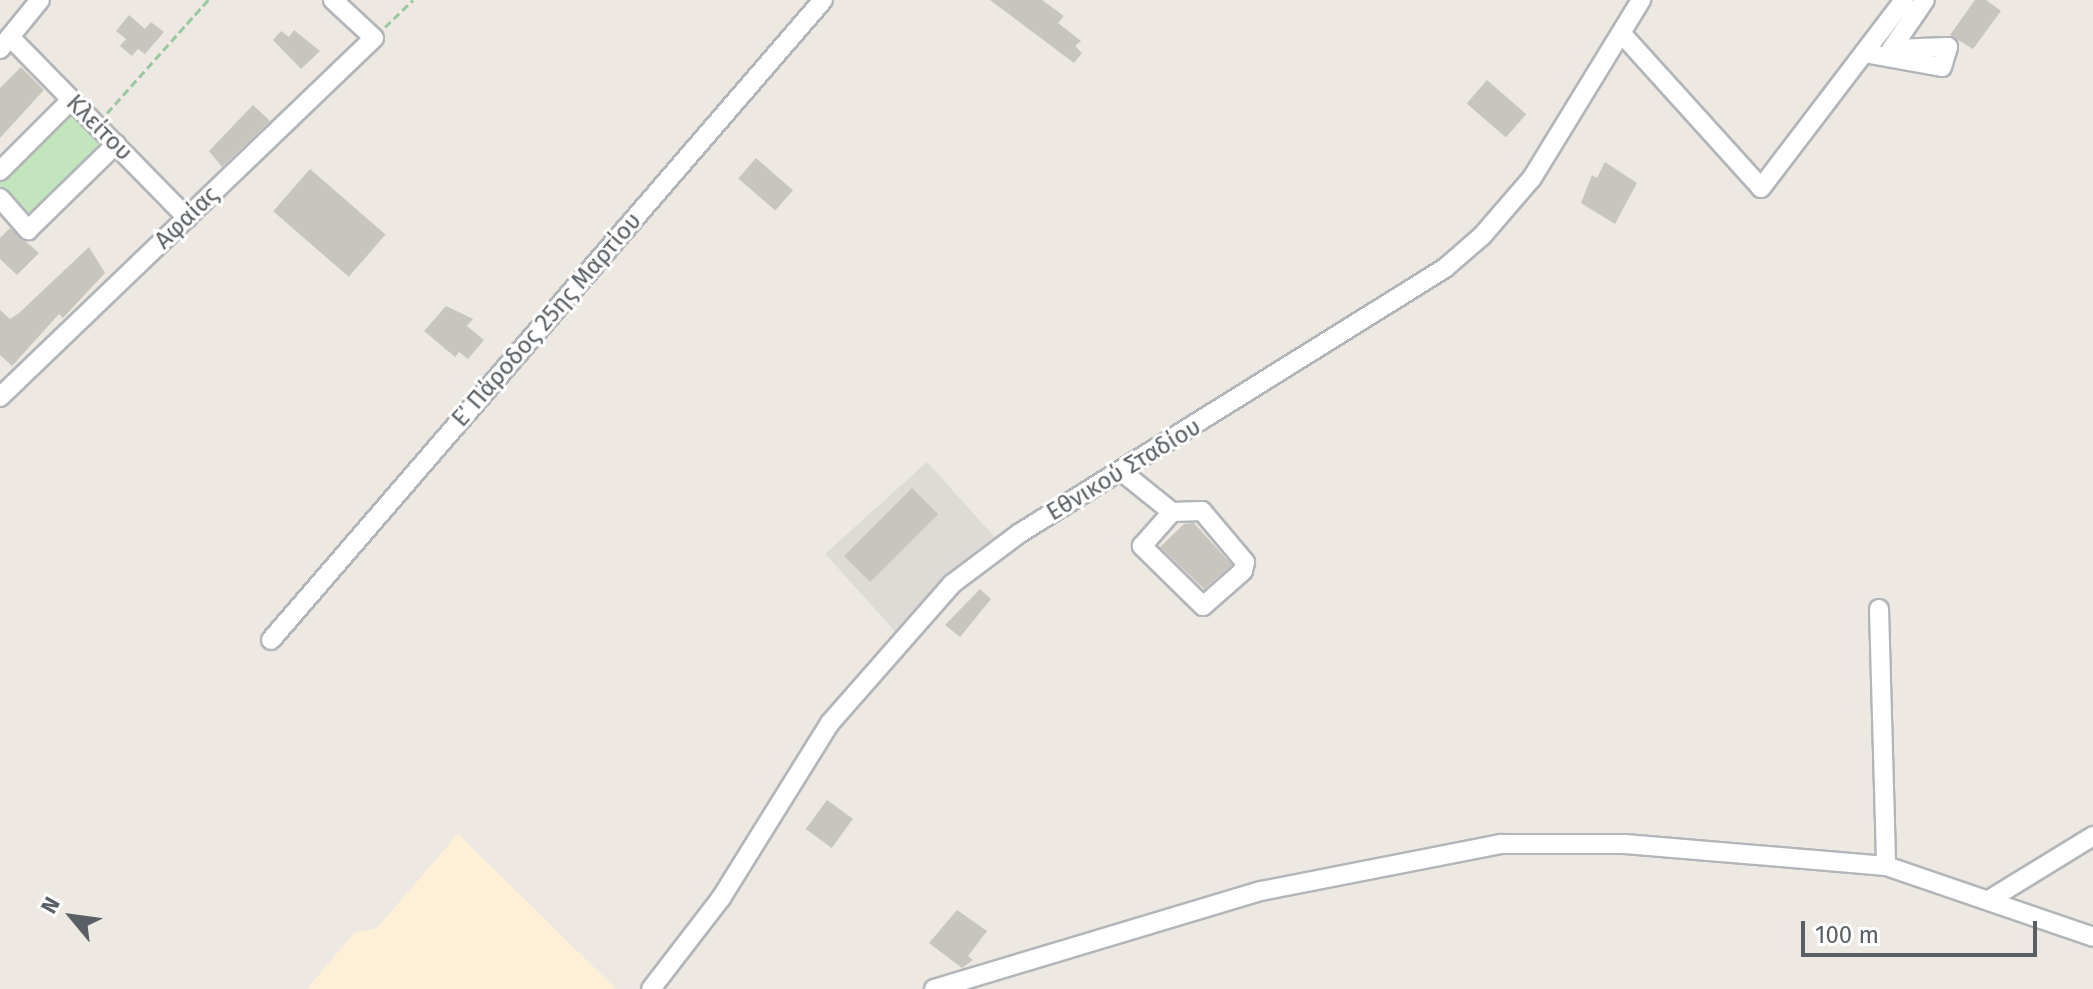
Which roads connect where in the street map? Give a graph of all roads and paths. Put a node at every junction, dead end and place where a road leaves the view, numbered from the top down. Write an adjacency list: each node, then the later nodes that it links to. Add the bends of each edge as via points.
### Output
1 (40, 0): 11 (street)
2 (208, 0): 14 (path)
3 (333, 0): 10 (street)
4 (413, 0): 10 (path)
5 (823, 0): 23 (street, Ε΄ Πάροδος 25ης Μαρτίου)
6 (1641, 0): 9 (street, Εθνικού Σταδίου)
7 (1904, 0): 12 (street)
8 (1925, 0): 12 (street, via 1890,52)
9 (1622, 34): 12 (street, via 1761,188); 20 (street, Εθνικού Σταδίου, via 1532,178 1482,236 1445,268 1356,328)
10 (374, 38): 18 (street, Αφαίας)
11 (5, 43): 13 (street, Κλείτου)
12 (1864, 53)
13 (71, 100): 14 (street, Κλείτου); 16 (street)
14 (97, 124): 15 (street, Κλείτου)
15 (116, 144): 17 (street, via 28,230); 18 (street, Κλείτου)
16 (0, 171)
17 (3, 207)
18 (187, 218): 19 (street, Αφαίας)
19 (0, 397)
20 (1121, 471): 21 (street); 28 (street, Εθνικού Σταδίου, via 984,557 903,635 800,764 721,898)
21 (1172, 512): 21 (street, via 1202,511 1245,562 1243,571 1203,606 1142,546)
22 (1879, 609): 25 (street)
23 (271, 640)
24 (2093, 836): 26 (street)
25 (1886, 866): 26 (street); 29 (street, via 1625,844 1501,844 1261,891)
26 (1992, 898): 27 (street)
27 (2093, 937)
28 (651, 989)
29 (934, 989)

